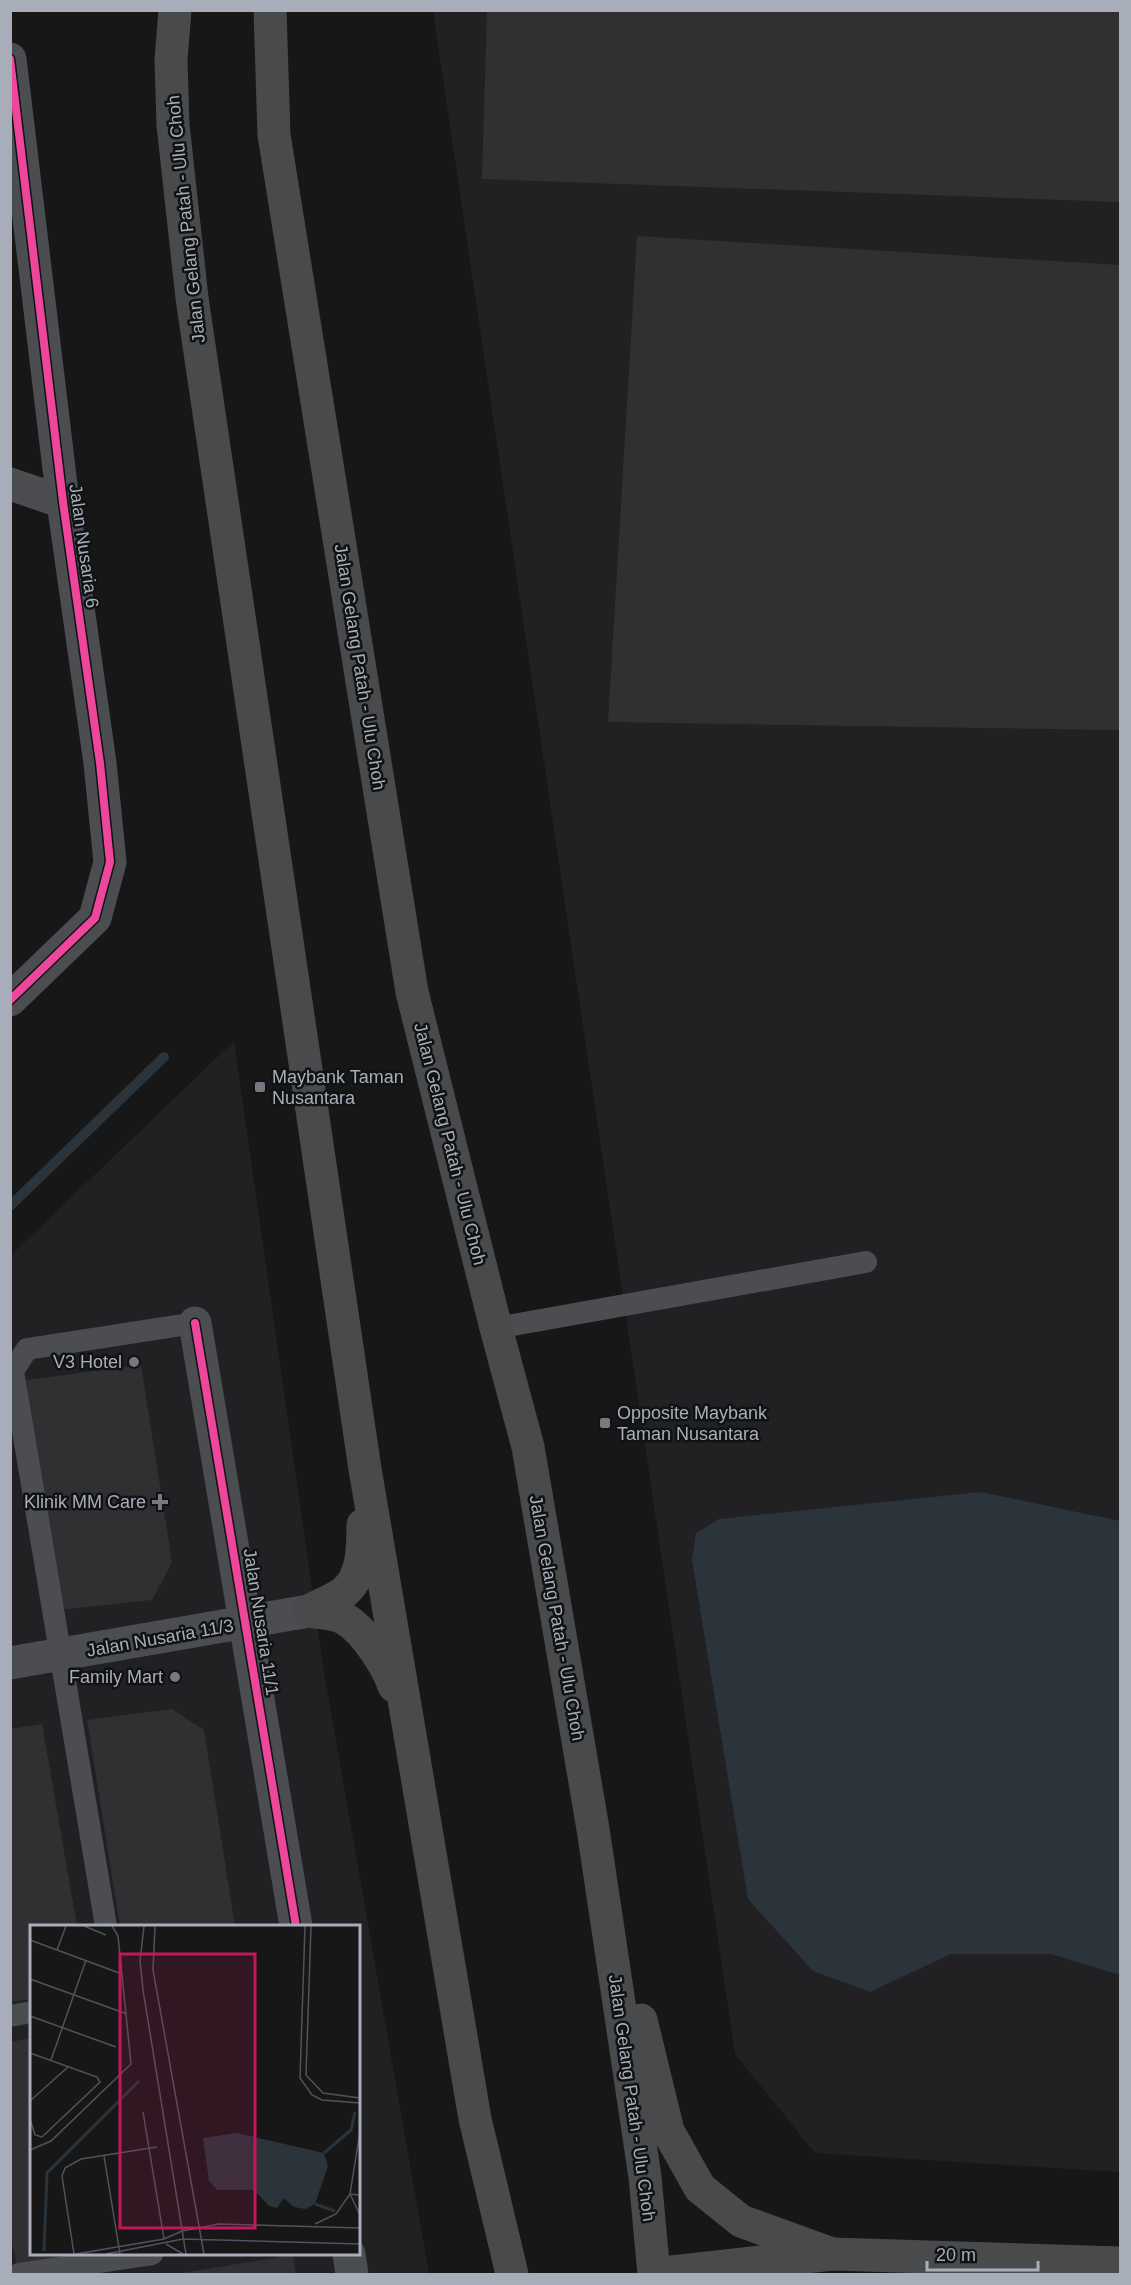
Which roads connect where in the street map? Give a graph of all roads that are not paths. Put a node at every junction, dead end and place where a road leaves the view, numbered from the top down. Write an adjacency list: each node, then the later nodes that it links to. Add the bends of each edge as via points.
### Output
1 (175, 10): 11 (main road, Jalan Gelang Patah - Ulu Choh, via 171,60 173,125 192,298)
2 (270, 10): 10 (main road, Jalan Gelang Patah - Ulu Choh, via 274,135 412,992)
3 (10, 59): 4 (street, Jalan Nusaria 6)
4 (16, 162): 6 (street, Jalan Nusaria 6)
5 (10, 483): 6 (street)
6 (63, 502): 7 (street, Jalan Nusaria 6, via 111,862 95,918)
7 (10, 1000)
8 (866, 1262): 10 (lane)
9 (195, 1323): 13 (street, Jalan Nusaria 11/1); 14 (lane, via 27,1349 13,1371)
10 (496, 1328): 17 (main road, Jalan Gelang Patah - Ulu Choh, via 528,1447)
11 (364, 1469): 12 (main road, via 363,1550 358,1572 345,1592); 16 (main road, Jalan Gelang Patah - Ulu Choh)
12 (309, 1611): 13 (street, Jalan Nusaria 11/3); 16 (main road, via 344,1618 367,1640 390,1676)
13 (247, 1622): 14 (street, Jalan Nusaria 11/3); 19 (street, Jalan Nusaria 11/1)
14 (61, 1655): 15 (street, Jalan Nusaria 11/3); 18 (lane)
15 (10, 1663)
16 (412, 1748): 28 (main road, Jalan Gelang Patah - Ulu Choh, via 475,2119)
17 (593, 1829): 22 (main road, via 668,2131 700,2188 741,2221); 29 (main road, Jalan Gelang Patah - Ulu Choh, via 645,2177)
18 (106, 1925)
19 (296, 1925)
20 (30, 2012): 21 (lane)
21 (10, 2016)
22 (832, 2254): 25 (main road); 29 (main road)
23 (139, 2255): 26 (lane)
24 (349, 2255): 27 (street)
25 (1120, 2263)
26 (19, 2274)
27 (352, 2274)
28 (512, 2274)
29 (654, 2274)

